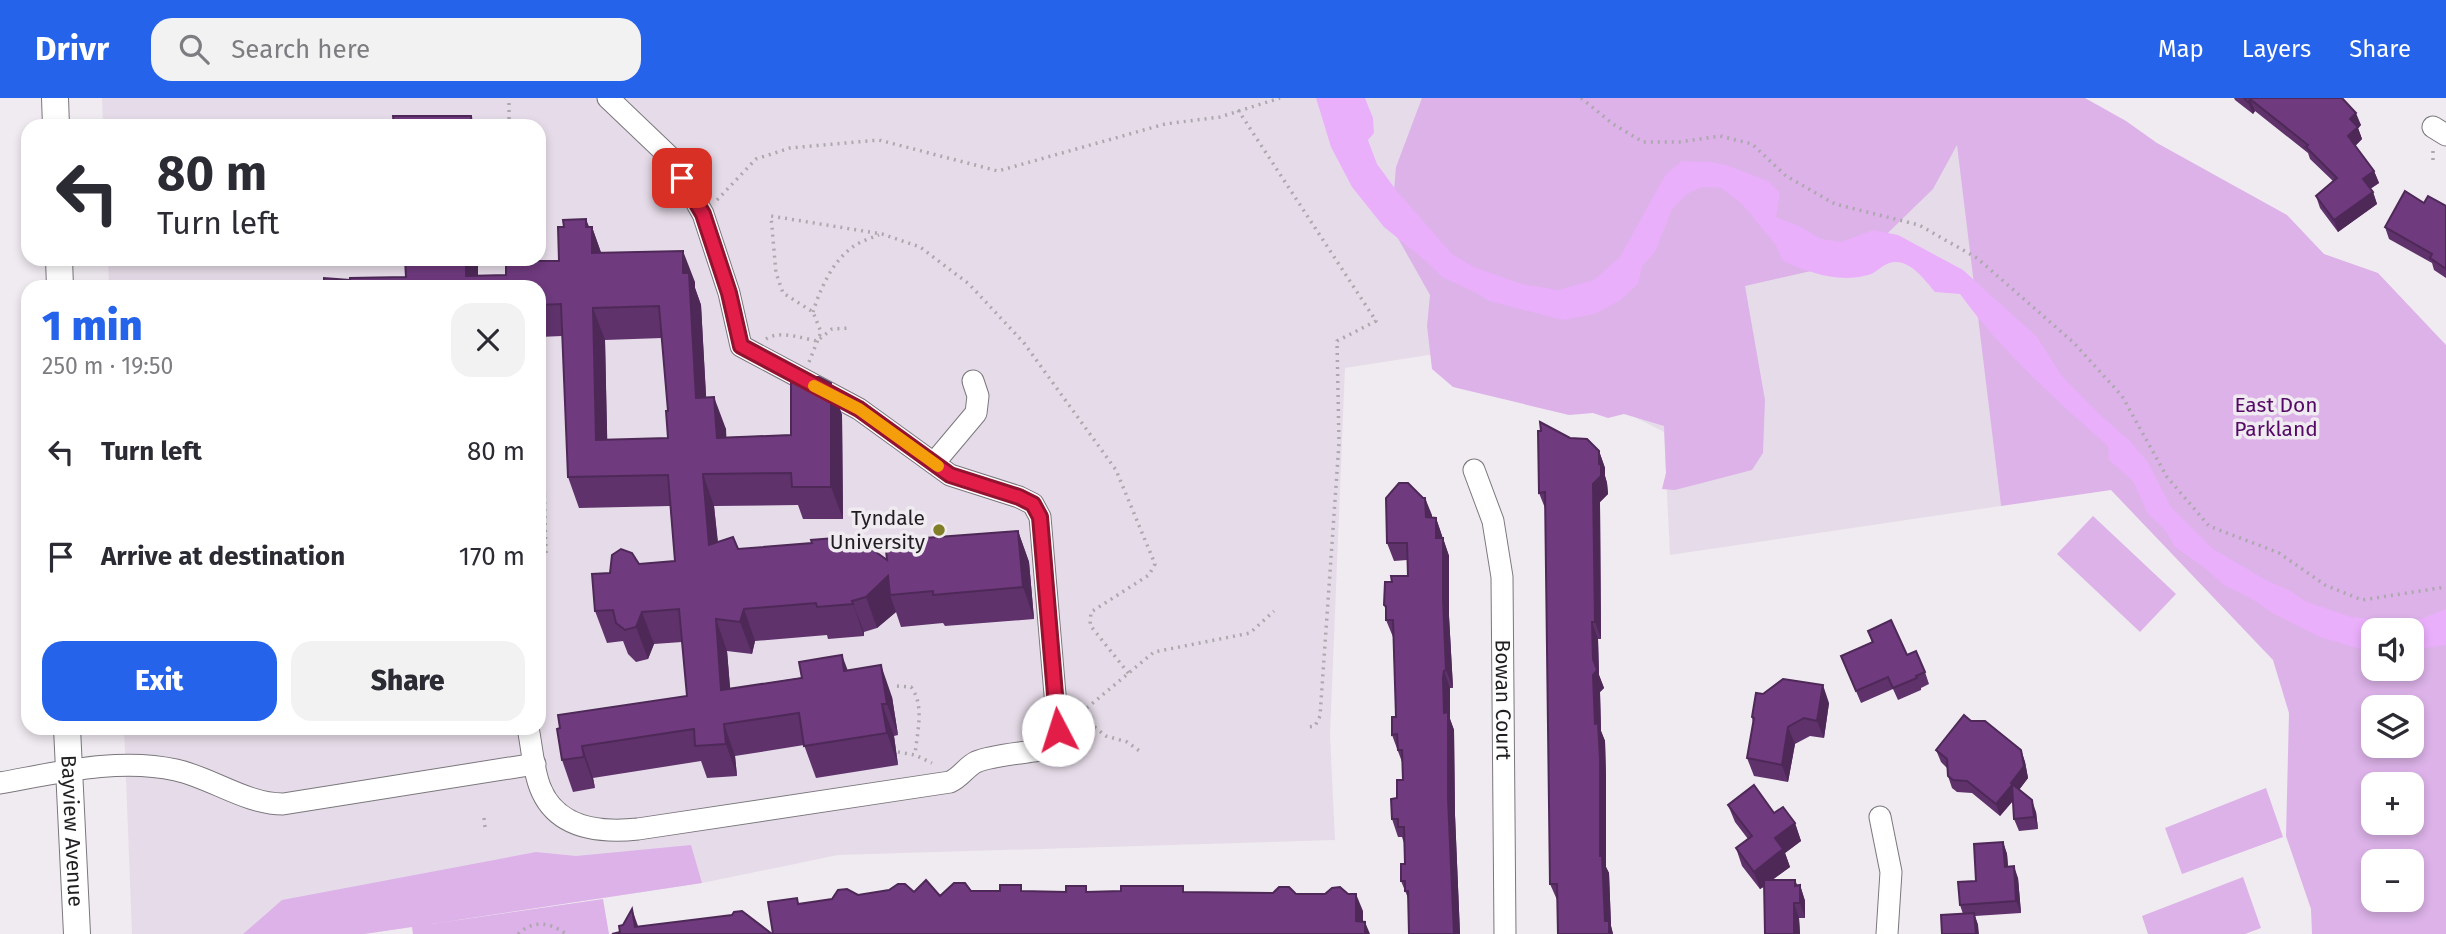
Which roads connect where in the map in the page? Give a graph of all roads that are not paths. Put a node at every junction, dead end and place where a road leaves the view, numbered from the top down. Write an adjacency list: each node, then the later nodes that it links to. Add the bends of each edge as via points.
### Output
1 (55, 98): 3 (main road)
2 (608, 98): 5 (street, via 672,159 703,214 741,346 859,409)
3 (55, 119)
4 (972, 381): 5 (street, via 978,396 976,413)
5 (934, 463): 9 (street, via 950,475 1033,504 1040,517 1058,730 1051,745 978,761 950,782 638,830 600,831 562,817 548,803)
6 (1474, 470): 14 (street, Bowan Court, via 1493,521 1502,577)
7 (68, 735): 10 (main road, Bayview Avenue)
8 (529, 735): 9 (street)
9 (535, 764): 10 (street, via 283,804 261,802 158,767)
10 (69, 771): 11 (street); 13 (main road, Bayview Avenue)
11 (0, 783)
12 (1880, 817): 15 (street, via 1891,872)
13 (77, 934)
14 (1505, 934)
15 (1887, 934)

